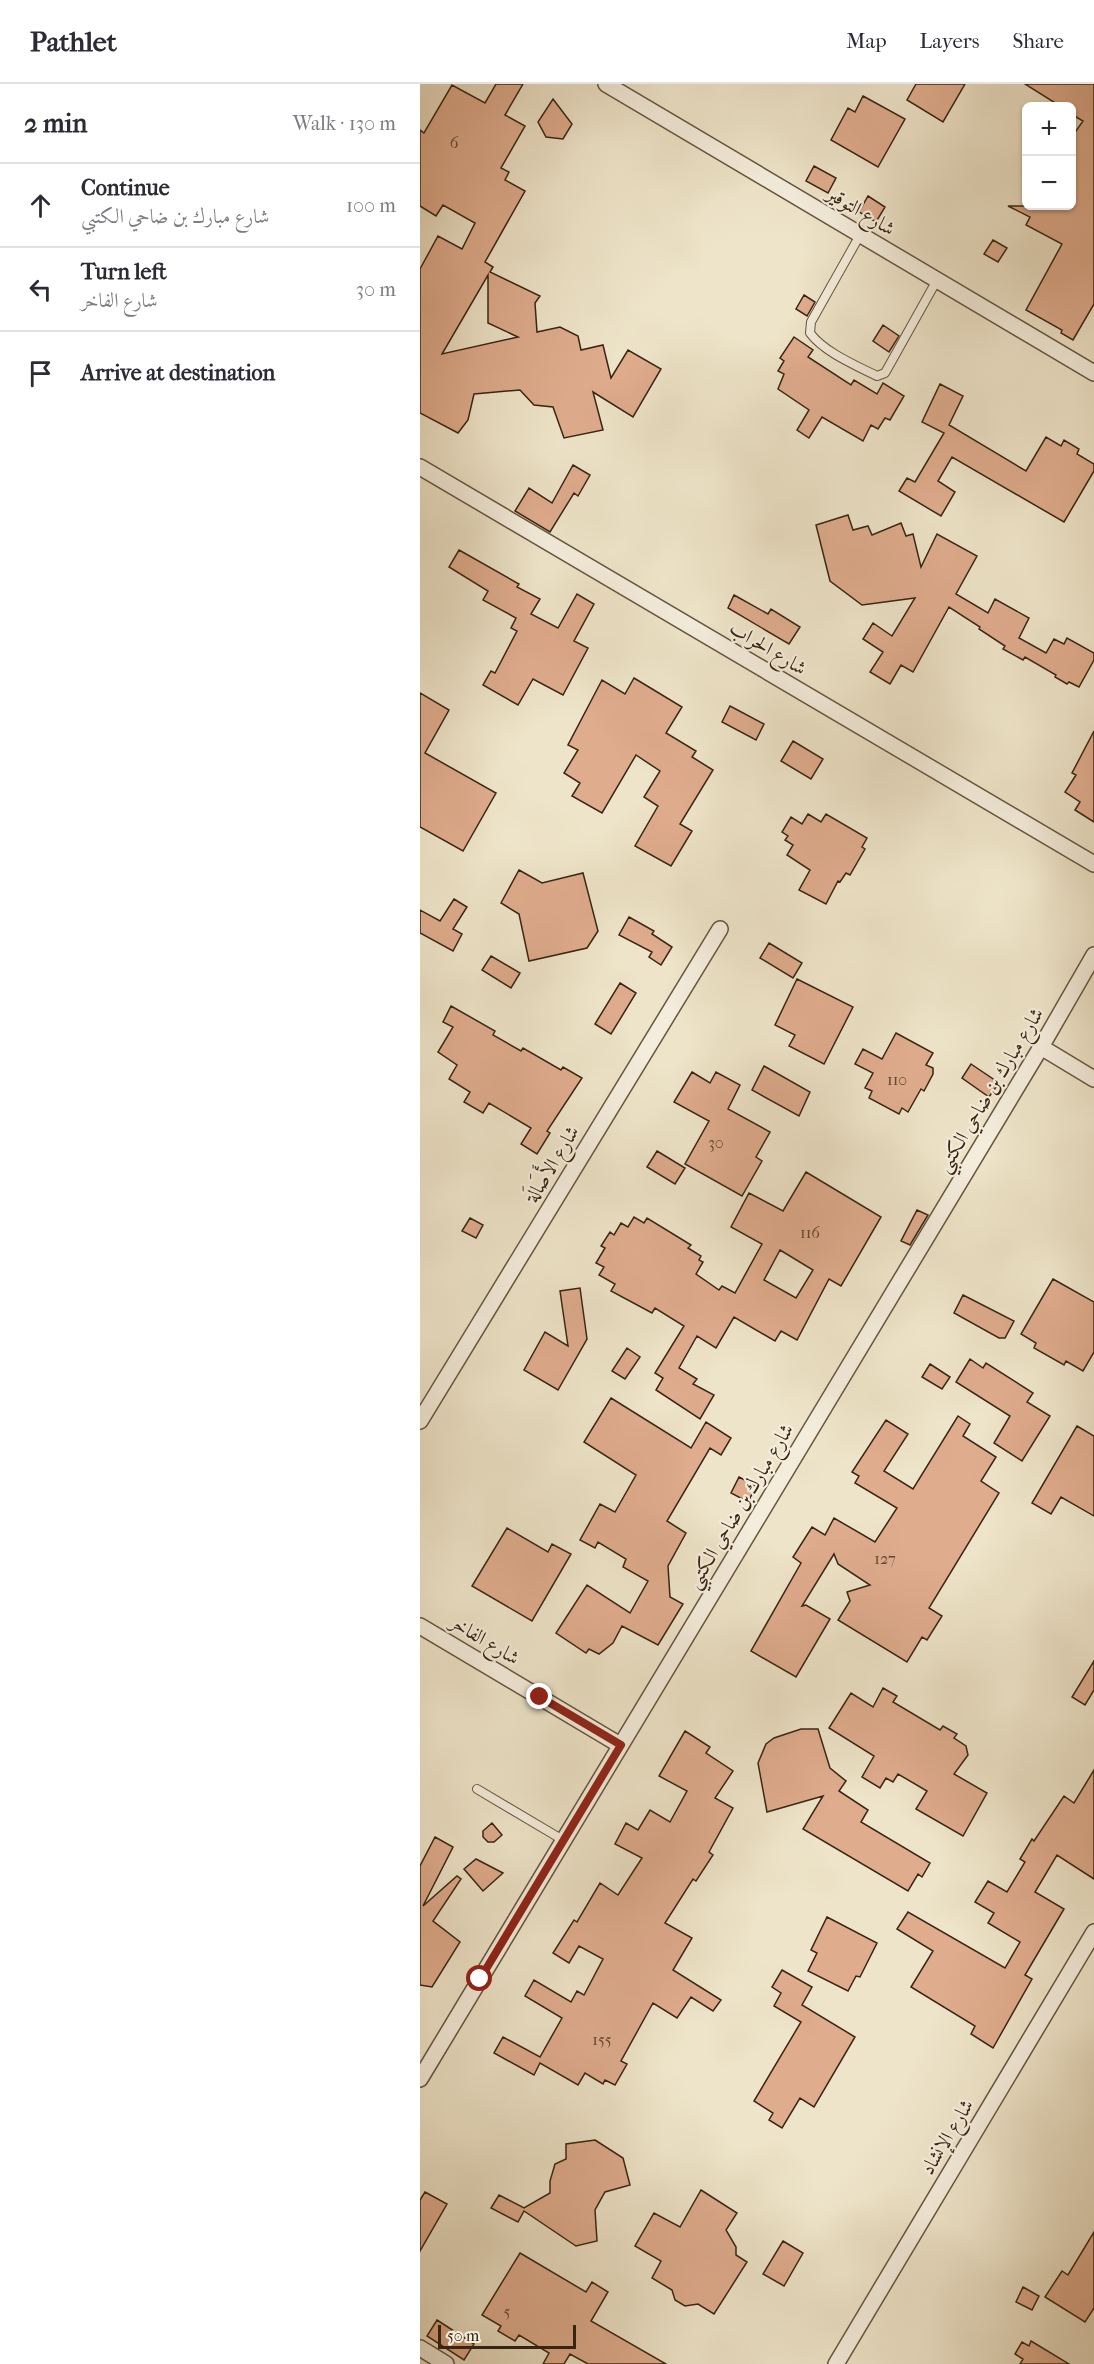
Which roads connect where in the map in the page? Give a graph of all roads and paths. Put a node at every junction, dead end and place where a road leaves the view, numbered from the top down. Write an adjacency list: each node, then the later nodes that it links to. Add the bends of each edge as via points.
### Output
1 (606, 84): 2 (street, شارع التوقير)
2 (860, 235): 3 (street, شارع التوقير); 3 (lane, via 811,322 810,333 851,362 877,376 885,373)
3 (937, 280): 4 (street, شارع التوقير)
4 (1094, 373)
5 (420, 467): 6 (street, شارع الحراب)
6 (1094, 864)
7 (720, 929): 11 (street, شارع الأَصَالَة)
8 (1094, 955): 9 (street, شارع مبارك بن ضاحي الكتبي)
9 (1041, 1047): 10 (street); 13 (street, شارع مبارك بن ضاحي الكتبي)
10 (1094, 1079)
11 (420, 1421)
12 (420, 1626): 13 (street, شارع الفاخر)
13 (621, 1745): 15 (street, شارع مبارك بن ضاحي الكتبي)
14 (477, 1789): 15 (lane)
15 (563, 1840): 17 (street, شارع مبارك بن ضاحي الكتبي)
16 (1094, 1932): 20 (street, شارع الإنشاد)
17 (420, 2079)
18 (420, 2348): 19 (street)
19 (446, 2364)
20 (836, 2364)

